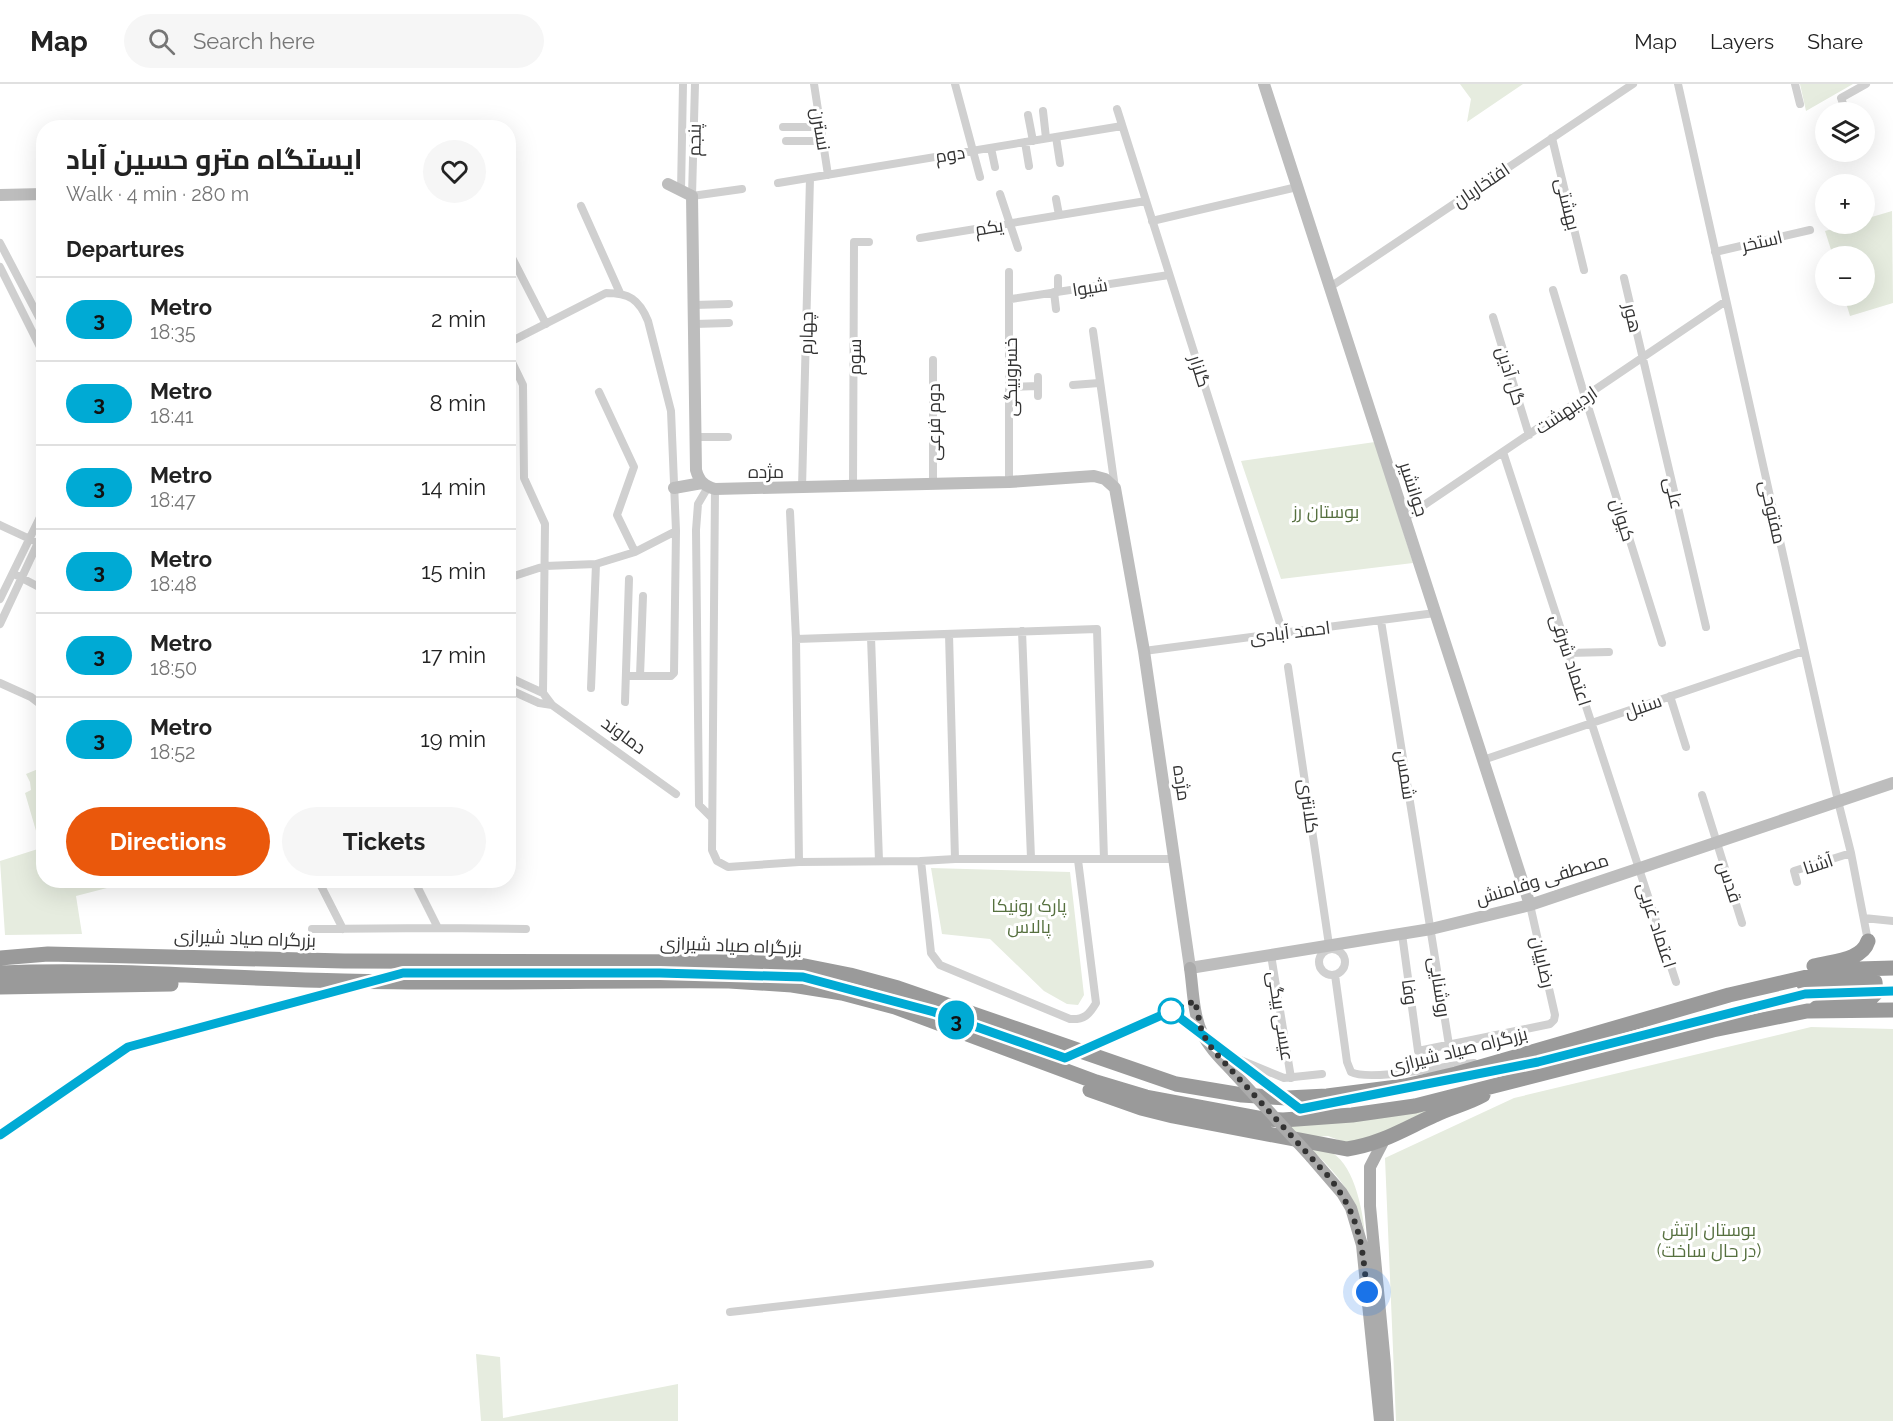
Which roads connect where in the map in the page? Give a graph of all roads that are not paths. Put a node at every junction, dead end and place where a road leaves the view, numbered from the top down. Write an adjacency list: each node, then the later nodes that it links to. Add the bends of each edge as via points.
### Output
1 (683, 84): 36 (street, پنجم)
2 (695, 84): 36 (street, پنجم)
3 (814, 84): 17 (street, نسترن)
4 (955, 84): 24 (street)
5 (1264, 84): 33 (main road, جوانشیر)
6 (1633, 84): 19 (street, افتخاریان)
7 (1677, 84): 50 (street, مفتوحی)
8 (1795, 84): 11 (street)
9 (1866, 84): 10 (street, via 1841,98)
10 (1842, 102)
11 (1800, 104)
12 (1117, 109): 15 (street, گلزار)
13 (1043, 111): 18 (street)
14 (1028, 115): 22 (street)
15 (1122, 126): 18 (street, دوم); 40 (street, گلزار)
16 (783, 127): 17 (street)
17 (820, 127): 21 (street, نسترن)
18 (1051, 138): 22 (street, دوم); 25 (street)
19 (1552, 138): 53 (street, بهشتی); 58 (street, افتخاریان)
20 (786, 141): 21 (street)
21 (822, 141): 28 (street, نسترن)
22 (1029, 141): 23 (street, دوم); 26 (street)
23 (991, 148): 24 (street, دوم); 27 (street)
24 (973, 151): 28 (street, دوم); 29 (street)
25 (1060, 163)
26 (1029, 166)
27 (995, 167)
28 (828, 175): 30 (street, دوم)
29 (980, 177)
30 (810, 178): 31 (street, دوم); 93 (street, چهارم)
31 (778, 183)
32 (668, 184): 36 (main road)
33 (1297, 187): 43 (street); 58 (main road, جوانشیر)
34 (742, 189): 36 (street)
35 (36, 194): 38 (main road)
36 (687, 194): 65 (main road)
37 (1000, 194): 44 (street)
38 (0, 195)
39 (1056, 199): 42 (street)
40 (1146, 201): 42 (street, یکم); 43 (street, گلزار)
41 (581, 206): 61 (street)
42 (1059, 215): 44 (street, یکم)
43 (1152, 221): 55 (street, گلزار)
44 (1010, 223): 46 (street, یکم); 49 (street)
45 (1810, 230): 50 (street, استخر)
46 (920, 238)
47 (869, 242): 91 (street, سوم, via 854,242)
48 (0, 243): 67 (street)
49 (1018, 248)
50 (1715, 252): 63 (street, مفتوحی)
51 (516, 266): 70 (street)
52 (0, 267): 73 (street)
53 (1584, 270)
54 (1009, 272): 62 (street, خسروبیگی)
55 (1169, 275): 60 (street, شیوا); 118 (street, گلزار)
56 (1058, 278): 60 (street)
57 (1624, 278): 75 (street, هور)
58 (1330, 286): 96 (main road, جوانشیر)
59 (1553, 290): 83 (street, کیوان)
60 (1056, 292): 62 (street, شیوا); 66 (street)
61 (620, 293): 70 (street, via 606,293); 92 (street, via 632,298 648,321 671,411)
62 (1011, 299): 80 (street, خسروبیگی)
63 (1726, 301): 75 (street, اردیبهشت); 124 (street, مفتوحی)
64 (729, 304): 65 (street)
65 (694, 305): 71 (main road)
66 (1056, 309)
67 (36, 312)
68 (1493, 317): 84 (street, گل آذین)
69 (729, 323): 71 (street)
70 (546, 324): 74 (street)
71 (694, 324): 85 (main road)
72 (1093, 331): 78 (street, مژده)
73 (36, 338)
74 (516, 339)
75 (1643, 358): 83 (street, اردیبهشت); 116 (street, علی)
76 (933, 360): 89 (street, دوم فرعی)
77 (516, 371): 105 (street, via 523,385 524,478 545,524)
78 (1099, 383): 79 (street); 94 (street, مژده)
79 (1072, 385)
80 (1010, 387): 82 (street, via 1038,381); 88 (street, خسروبیگی)
81 (600, 392): 103 (street, via 634,467 617,515)
82 (1038, 396)
83 (1585, 397): 84 (street, اردیبهشت); 122 (street, کیوان)
84 (1529, 435): 87 (street, اردیبهشت)
85 (696, 437): 86 (street); 90 (main road, via 696,470)
86 (728, 437)
87 (1503, 452): 96 (street, اردیبهشت); 126 (street, اعتماد شرقی)
88 (1009, 482): 89 (main road, مژده); 94 (main road, مژده, via 1094,476)
89 (933, 484): 91 (main road, مژده)
90 (708, 487): 92 (main road, مژده); 93 (main road, مژده); 146 (street); 146 (street, via 698,504 696,530 699,805)
91 (853, 487): 93 (main road, مژده)
92 (674, 488): 99 (street)
93 (802, 488)
94 (1115, 488): 123 (main road, مژده)
95 (790, 512): 121 (street)
96 (1405, 518): 113 (main road, جوانشیر)
97 (36, 521): 100 (street)
98 (0, 525): 100 (street)
99 (676, 531): 103 (street); 129 (street, via 674,673)
100 (28, 538): 101 (street); 106 (street)
101 (36, 542)
102 (36, 547): 108 (street)
103 (635, 552): 104 (street)
104 (596, 564): 105 (street); 132 (street)
105 (545, 566): 107 (street); 134 (street)
106 (12, 573): 108 (street); 112 (street)
107 (516, 575)
108 (21, 578): 110 (street); 115 (street)
109 (629, 579): 128 (street)
110 (36, 586)
111 (643, 596): 129 (street)
112 (0, 599)
113 (1436, 614): 114 (street, احمد آبادی); 141 (main road, جوانشیر)
114 (1381, 621): 118 (street, احمد آبادی); 168 (street, شمس)
115 (0, 624)
116 (1706, 627)
117 (1022, 631): 119 (street); 149 (street); 151 (street, via 1097,629)
118 (1283, 633): 123 (street, احمد آبادی)
119 (949, 634): 120 (street); 150 (street)
120 (870, 637): 121 (street); 154 (street)
121 (796, 639): 156 (street)
122 (1662, 643)
123 (1144, 651): 152 (main road, مژده)
124 (1804, 651): 135 (street, سنبل); 145 (street, مفتوحی)
125 (1609, 652): 126 (street)
126 (1568, 653): 139 (street, اعتماد شرقی)
127 (1288, 667): 173 (street, کلانتری)
128 (626, 676): 129 (street); 137 (street)
129 (640, 676)
130 (516, 681): 134 (street, دماوند)
131 (0, 683): 136 (street)
132 (591, 688)
133 (516, 693): 138 (street, دماوند)
134 (543, 693): 138 (street, دماوند)
135 (1670, 696): 139 (street, سنبل); 140 (street)
136 (36, 701)
137 (625, 702)
138 (552, 705): 143 (street, دماوند)
139 (1591, 723): 141 (street, سنبل); 157 (street, اعتماد شرقی)
140 (1686, 747)
141 (1483, 760): 161 (main road, جوانشیر)
142 (1893, 783): 145 (main road, مصطفی وفامنش)
143 (676, 794)
144 (1702, 795): 147 (street, قدس)
145 (1838, 801): 147 (main road, مصطفی وفامنش); 148 (street, مفتوحی)
146 (712, 818): 156 (street, via 712,850 717,861 728,867)
147 (1717, 842): 157 (main road, مصطفی وفامنش); 164 (street, قدس)
148 (1851, 853): 158 (street, آشنا, via 1794,871); 162 (street, مفتوحی)
149 (1031, 858): 150 (street); 153 (street)
150 (955, 859): 155 (street)
151 (1104, 859): 152 (street); 153 (street)
152 (1175, 859): 179 (main road, مژده)
153 (1078, 860): 155 (street, via 1096,1003 1089,1015 1080,1020 935,960)
154 (879, 861): 155 (street); 156 (street)
155 (921, 861)
156 (799, 862)
157 (1638, 868): 161 (main road, مصطفی وفامنش); 184 (street, اعتماد غربی)
158 (1797, 882)
159 (322, 888): 166 (street)
160 (418, 888): 165 (street)
161 (1530, 905): 168 (main road, مصطفی وفامنش); 190 (street, رضاییان, via 1554,1020)
162 (1864, 918): 163 (street); 171 (street, مفتوحی)
163 (1893, 921)
164 (1742, 923)
165 (438, 928): 166 (street); 167 (street)
166 (343, 929): 169 (street)
167 (526, 929)
168 (1431, 929): 170 (main road, مصطفی وفامنش); 190 (street, روشنایی)
169 (312, 930)
170 (1402, 934): 173 (main road, مصطفی وفامنش); 190 (street, وفا, via 1418,1051)
171 (1868, 941): 189 (highway, via 1863,951 1854,956 1674,1000)
172 (1317, 947): 173 (main road, مصطفی وفامنش); 176 (main road, مصطفی وفامنش); 178 (street)
173 (1338, 948): 178 (street, via 1323,954); 182 (street, via 1344,967)
174 (0, 950): 175 (highway)
175 (48, 954): 177 (highway, بزرگراه صیاد شیرازی); 193 (highway, بزرگراه صیاد شیرازی, via 800,965 898,988 1176,1084 1260,1097 1327,1096 1405,1086)
176 (1271, 955): 179 (main road, مصطفی وفامنش); 195 (street, عیسی بیگی)
177 (0, 958)
178 (1319, 961): 182 (street, via 1323,972)
179 (1190, 968): 200 (main road, مژده, bridge, via 1197,1018 1213,1050 1311,1157 1351,1209 1362,1245)
180 (1893, 968): 185 (highway, بزرگراه صیاد شیرازی, via 1824,973)
181 (0, 973): 183 (highway, بزرگراه صیاد شیرازی, via 46,971)
182 (1335, 975): 193 (street, via 1351,1071 1361,1075 1412,1073)
183 (344, 981): 186 (highway); 192 (highway, بزرگراه صیاد شیرازی, via 729,981 792,985 895,1007)
184 (1676, 982)
185 (1783, 983): 188 (highway, via 1867,980 1877,987 1872,997 1834,1000); 189 (highway, بزرگراه صیاد شیرازی)
186 (0, 987)
187 (1893, 1010): 188 (highway, بزرگراه صیاد شیرازی)
188 (1807, 1011): 196 (highway, بزرگراه صیاد شیرازی, via 1713,1030)
189 (1646, 1018): 193 (highway, بزرگراه صیاد شیرازی)
190 (1449, 1045)
191 (1233, 1057): 195 (street)
192 (1029, 1058): 196 (highway, بزرگراه صیاد شیرازی, via 1146,1097 1273,1119 1382,1111); 197 (highway, via 1090,1090 1173,1116 1347,1149)
193 (1501, 1060)
194 (1322, 1074): 195 (street)
195 (1292, 1078)
196 (1508, 1082): 197 (highway)
197 (1384, 1140): 201 (main road, via 1370,1167 1370,1206)
198 (1150, 1264): 199 (street)
199 (730, 1312)
200 (1380, 1421)
201 (1388, 1421)

